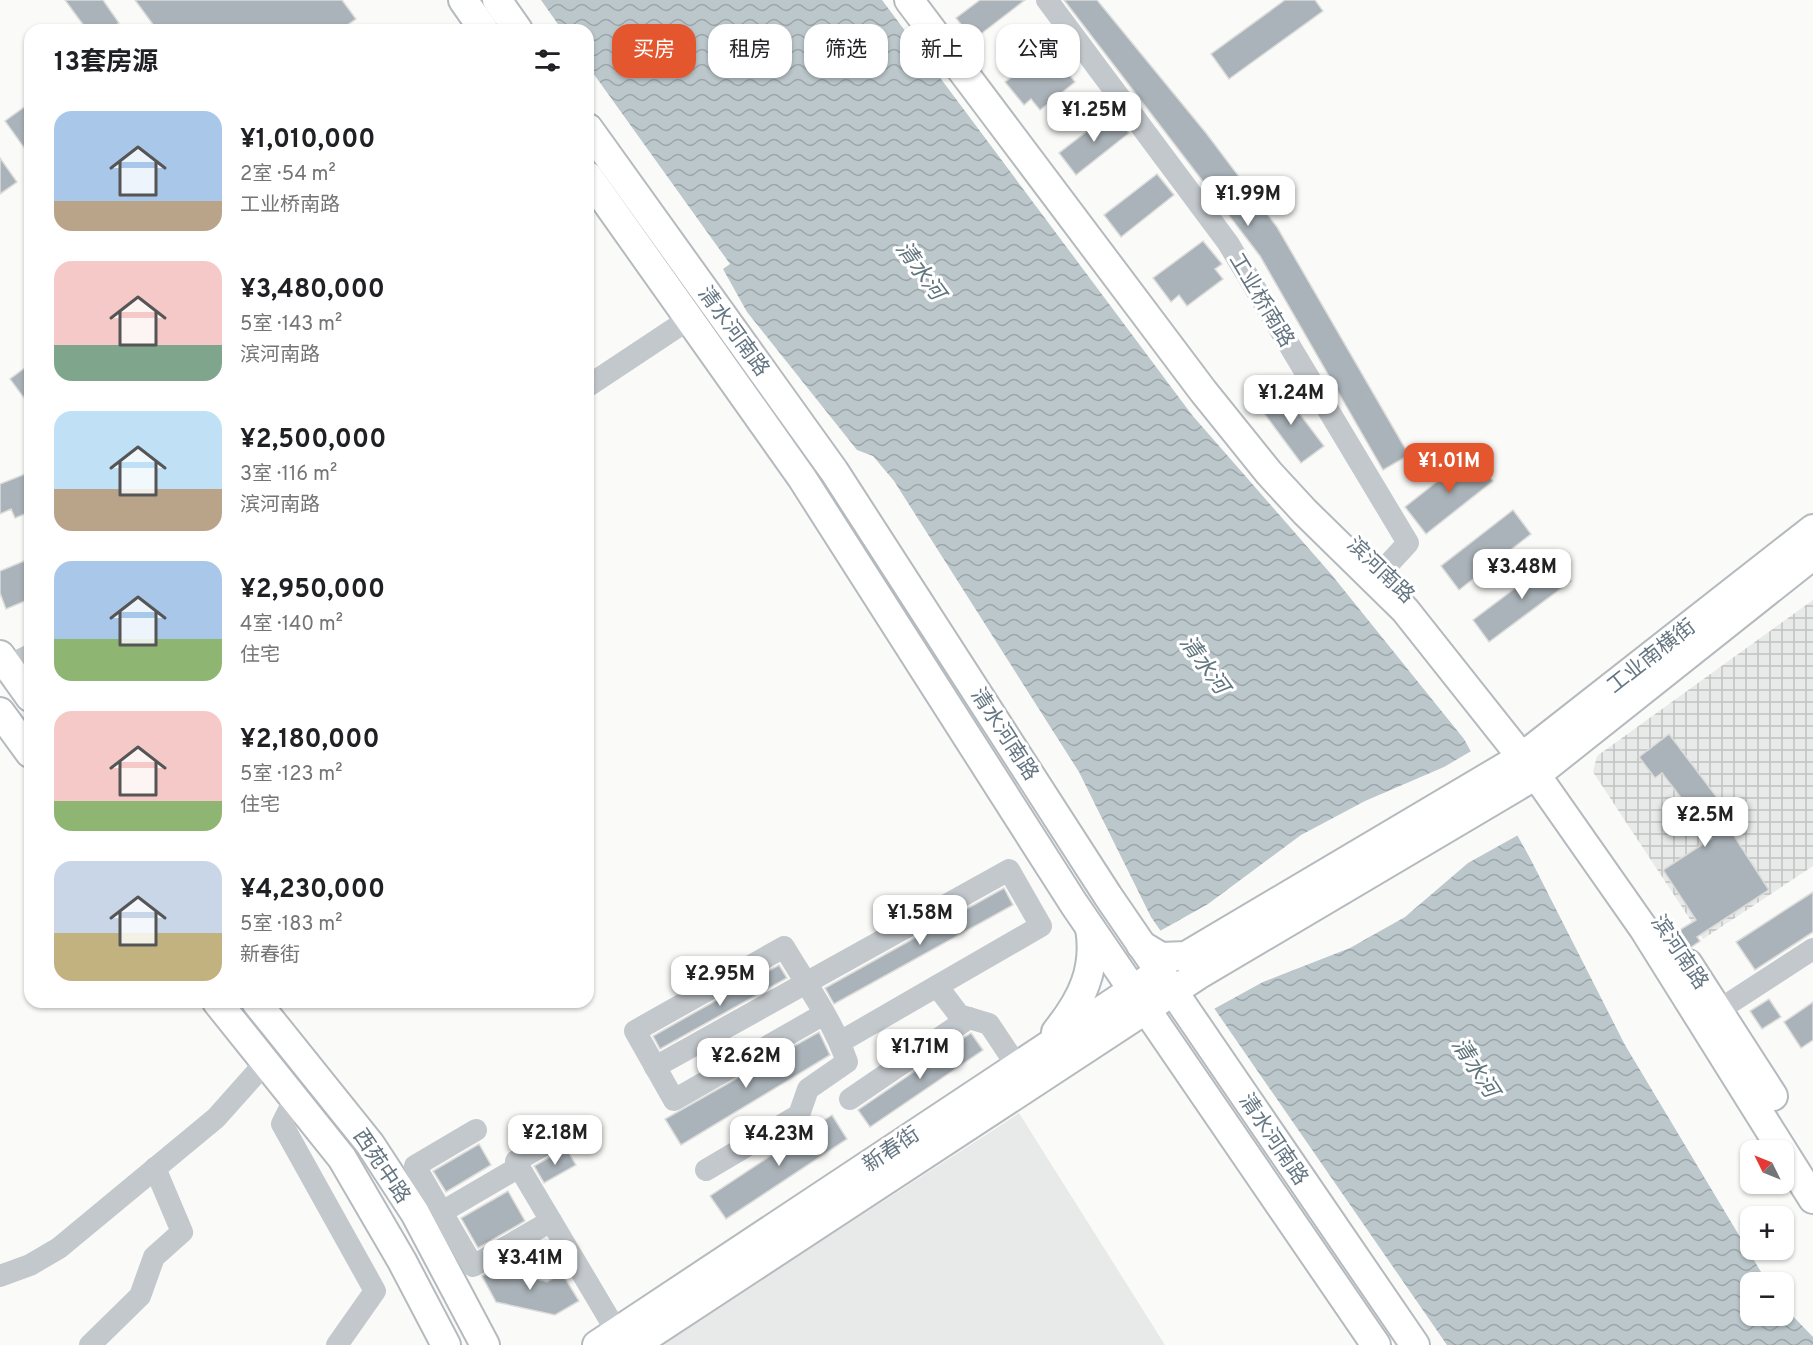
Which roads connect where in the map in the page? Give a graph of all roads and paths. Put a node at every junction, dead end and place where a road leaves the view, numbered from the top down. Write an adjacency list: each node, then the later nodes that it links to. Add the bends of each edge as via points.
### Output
1 (463, 0): 6 (main road)
2 (497, 0): 7 (main road)
3 (909, 0): 14 (main road, 滨河南路, via 1203,391 1276,481)
4 (920, 0): 14 (main road, 滨河南路, via 1251,435)
5 (1047, 0): 14 (street, 工业桥南路, via 1228,243 1408,543)
6 (480, 24)
7 (514, 24)
8 (594, 136): 21 (main road, 清水河南路, via 834,471)
9 (594, 184): 10 (main road, 清水河南路)
10 (689, 319): 11 (street); 20 (main road, 清水河南路, via 855,558)
11 (594, 382)
12 (1813, 529): 19 (main road, 工业南横街)
13 (1813, 555): 19 (main road, 工业南横街)
14 (1379, 576): 19 (main road, 滨河南路, via 1410,596)
15 (9, 661): 16 (main road)
16 (24, 687)
17 (0, 712): 18 (main road)
18 (24, 745)
19 (1536, 760): 23 (main road, 工业南横街); 31 (main road, 滨河南路)
20 (1090, 928): 27 (main road, 清水河南路); 36 (main road, via 1093,949 1082,995)
21 (1141, 945): 23 (main road, via 1161,957); 25 (main road, 清水河南路)
22 (1813, 949): 31 (street)
23 (1192, 965): 25 (main road, 新春街); 32 (main road, via 1188,1003)
24 (805, 981): 26 (street, via 1009,870 1041,926); 30 (street); 40 (street); 40 (street, via 784,947 635,1031)
25 (1167, 982): 27 (main road, 新春街); 32 (main road, 清水河南路)
26 (937, 986): 33 (street, via 959,1015); 35 (street)
27 (1139, 1000): 34 (main road, 新春街); 36 (main road, 新春街); 37 (main road, 清水河南路)
28 (222, 1008): 38 (main road, 西苑中路)
29 (261, 1008): 57 (main road, 西苑中路, via 370,1144 415,1214)
30 (824, 1014): 35 (street); 40 (street, via 674,1100)
31 (1711, 1016): 45 (main road, 滨河南路); 49 (main road, 滨河南路)
32 (1191, 1017): 59 (main road, 清水河南路)
33 (969, 1018): 39 (street, via 989,1024); 41 (street)
34 (1111, 1033): 37 (main road, via 1132,1030 1147,1034); 53 (main road, 新春街)
35 (840, 1042): 48 (street, via 847,1062 808,1089 799,1115)
36 (1042, 1049): 39 (main road, 新春街)
37 (1175, 1052): 58 (main road, 清水河南路)
38 (266, 1063): 42 (main road, 西苑中路); 47 (street, via 216,1118)
39 (1017, 1066): 53 (main road, 新春街)
40 (655, 1067)
41 (850, 1099)
42 (294, 1100): 55 (street, via 282,1124 375,1291); 56 (main road, 西苑中路, via 342,1158)
43 (476, 1130): 50 (street, via 415,1166)
44 (558, 1137): 46 (street, via 516,1161)
45 (1813, 1162)
46 (519, 1167): 50 (street); 51 (street)
47 (154, 1168): 52 (street, via 58,1248 30,1266); 54 (street, via 182,1232 154,1257 140,1296)
48 (706, 1170)
49 (1813, 1198)
50 (442, 1212): 51 (street, via 473,1266)
51 (551, 1221): 53 (street)
52 (0, 1276)
53 (616, 1341)
54 (90, 1345)
55 (337, 1345)
56 (446, 1345)
57 (485, 1345)
58 (1376, 1345)
59 (1415, 1345)

